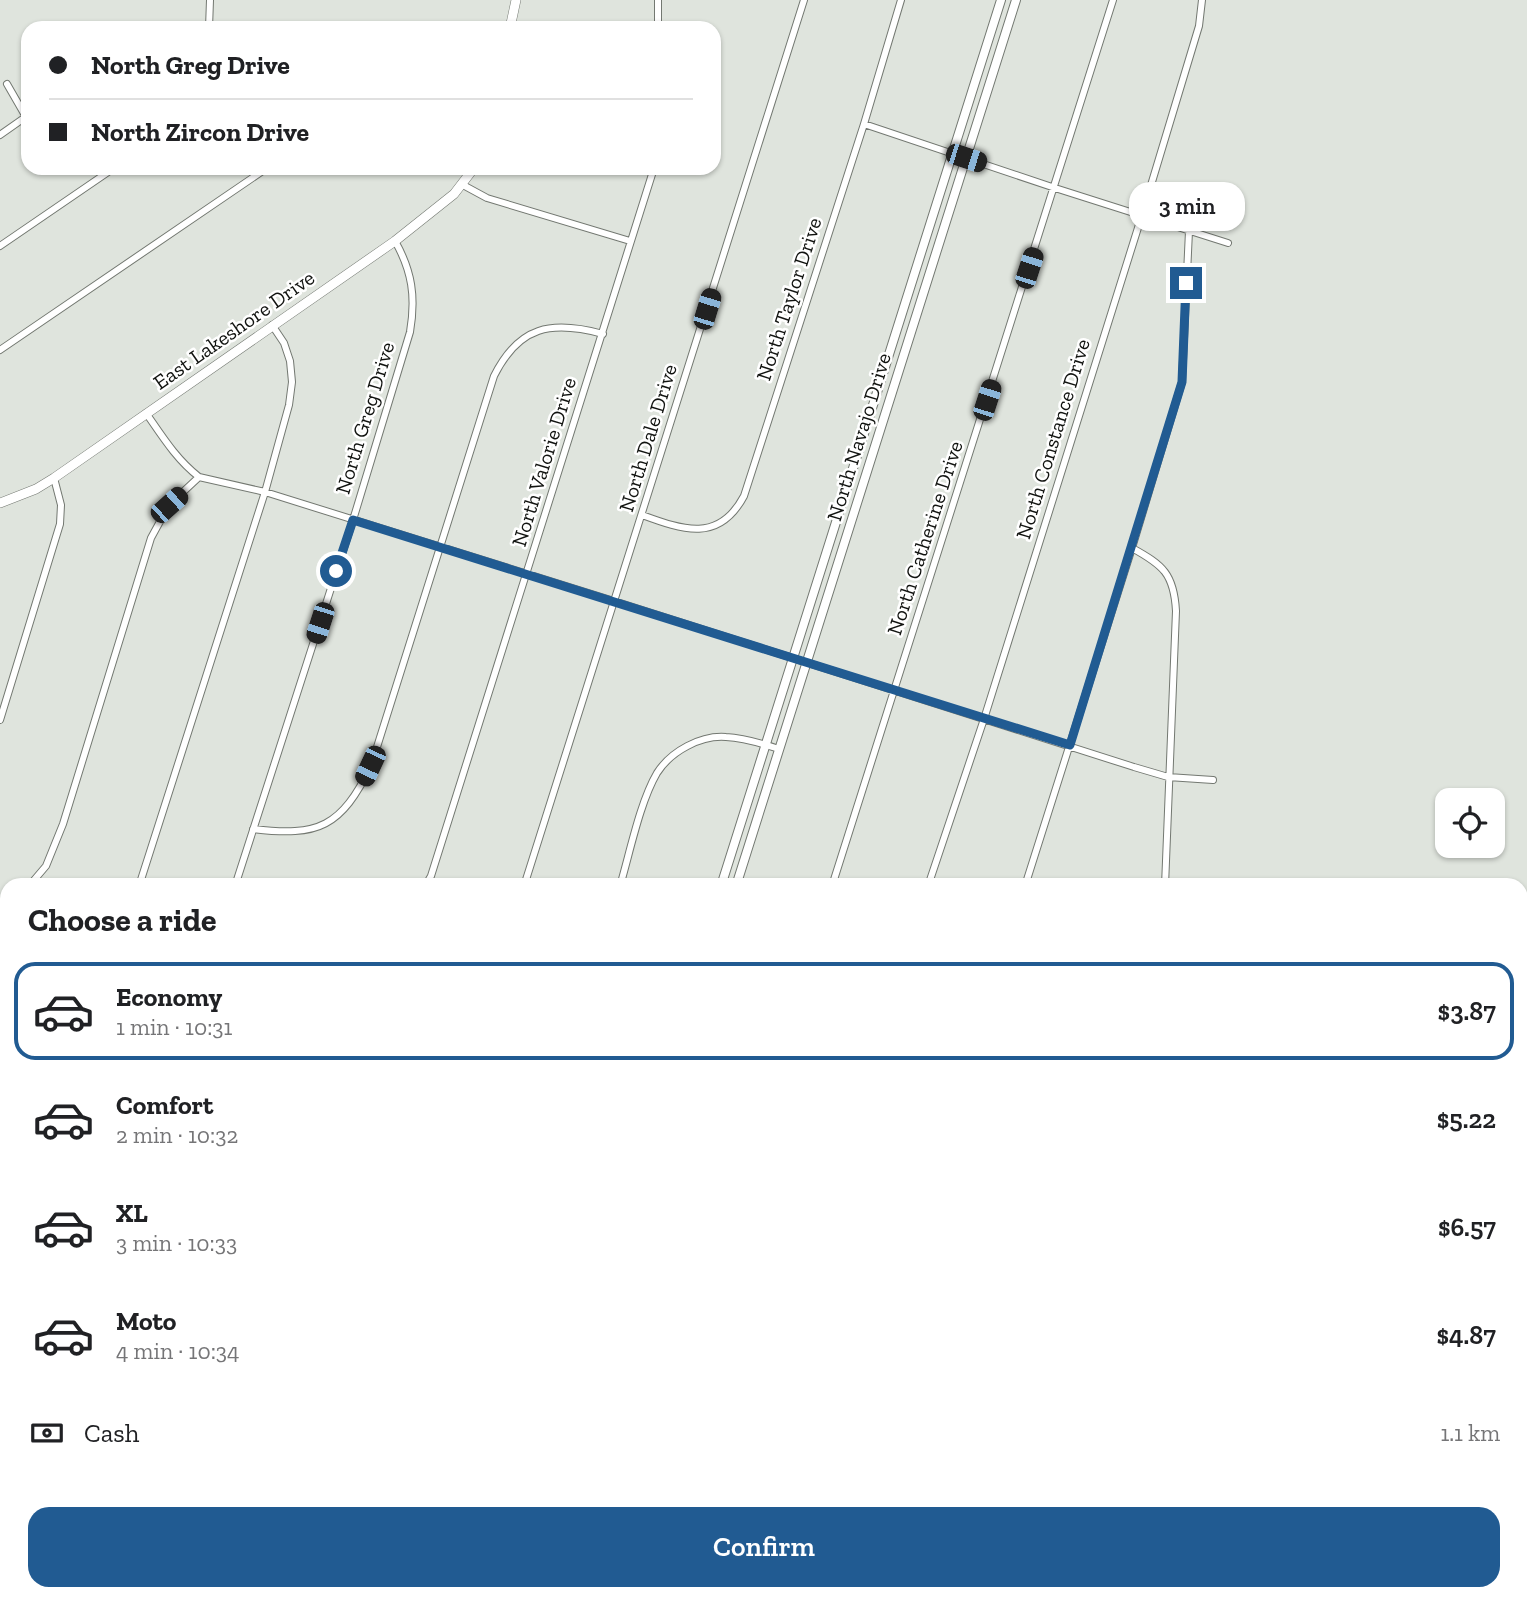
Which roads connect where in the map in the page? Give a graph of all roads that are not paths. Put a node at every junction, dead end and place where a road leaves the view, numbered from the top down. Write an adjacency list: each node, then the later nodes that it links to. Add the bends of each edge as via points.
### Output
1 (210, 0): 10 (street)
2 (516, 0): 11 (main road)
3 (658, 0): 12 (street)
4 (804, 0): 40 (street, North Dale Drive)
5 (901, 0): 16 (street, North Taylor Drive)
6 (1000, 0): 18 (street, North Navajo Drive)
7 (1016, 0): 19 (street, North Navajo Drive)
8 (1113, 0): 25 (street, North Catherine Drive)
9 (1202, 0): 26 (street, North Constance Drive, via 1199,26)
10 (209, 21)
11 (512, 21)
12 (658, 21)
13 (7, 84): 14 (street)
14 (21, 106)
15 (21, 120): 17 (street)
16 (864, 124): 18 (street); 40 (street, North Taylor Drive, via 737,510 719,525 699,529 678,528)
17 (0, 135)
18 (952, 153): 19 (street); 46 (street, North Navajo Drive)
19 (966, 158): 25 (street); 47 (street, North Navajo Drive)
20 (104, 175): 31 (street)
21 (257, 175): 34 (street)
22 (469, 175): 24 (main road, East Lakeshore Drive)
23 (652, 175): 29 (street, North Valorie Drive)
24 (463, 185): 28 (main road, East Lakeshore Drive); 29 (street, via 487,198)
25 (1055, 188): 26 (street); 48 (street, North Catherine Drive)
26 (1142, 215): 27 (street); 49 (street, North Constance Drive)
27 (1189, 231): 30 (street); 43 (street, via 1182,382)
28 (395, 241): 32 (main road, East Lakeshore Drive); 41 (street, North Greg Drive, via 407,261 414,310)
29 (630, 241): 33 (street, North Valorie Drive)
30 (1228, 243)
31 (0, 246)
32 (272, 325): 35 (main road, East Lakeshore Drive); 38 (street, via 284,343 292,382)
33 (603, 334): 42 (street, via 560,326 535,331 515,343 502,359); 44 (street, North Valorie Drive)
34 (0, 350)
35 (146, 413): 36 (street, via 170,448); 37 (main road, East Lakeshore Drive)
36 (199, 477): 38 (street); 57 (street, via 169,505 151,538 63,824 46,866)
37 (54, 478): 39 (main road, East Lakeshore Drive); 50 (street, via 60,524)
38 (265, 492): 41 (street); 58 (street)
39 (0, 503)
40 (642, 514): 45 (street, North Dale Drive)
41 (353, 520): 42 (street); 56 (street, North Greg Drive)
42 (440, 547): 44 (street); 56 (street, via 361,786 329,823 308,831)
43 (1132, 548): 52 (street); 54 (street, via 1156,561 1175,592)
44 (527, 574): 45 (street); 60 (street, North Valorie Drive)
45 (614, 601): 46 (street); 61 (street, North Dale Drive)
46 (793, 659): 47 (street); 51 (street, North Navajo Drive)
47 (806, 663): 48 (street); 53 (street, North Navajo Drive)
48 (895, 690): 49 (street); 65 (street, North Catherine Drive)
49 (984, 719): 52 (street); 66 (street, North Constance Drive)
50 (0, 720)
51 (765, 744): 53 (street); 62 (street, via 723,737 695,741 676,754 658,771 647,796); 63 (street, North Navajo Drive)
52 (1070, 745): 54 (street); 67 (street)
53 (779, 748): 64 (street, North Navajo Drive)
54 (1168, 777): 55 (street); 68 (street)
55 (1213, 780)
56 (253, 829): 59 (street, North Greg Drive)
57 (36, 878)
58 (142, 878)
59 (238, 878)
60 (430, 878)
61 (527, 878)
62 (622, 878)
63 (723, 878)
64 (738, 878)
65 (835, 878)
66 (931, 878)
67 (1028, 878)
68 (1165, 878)

